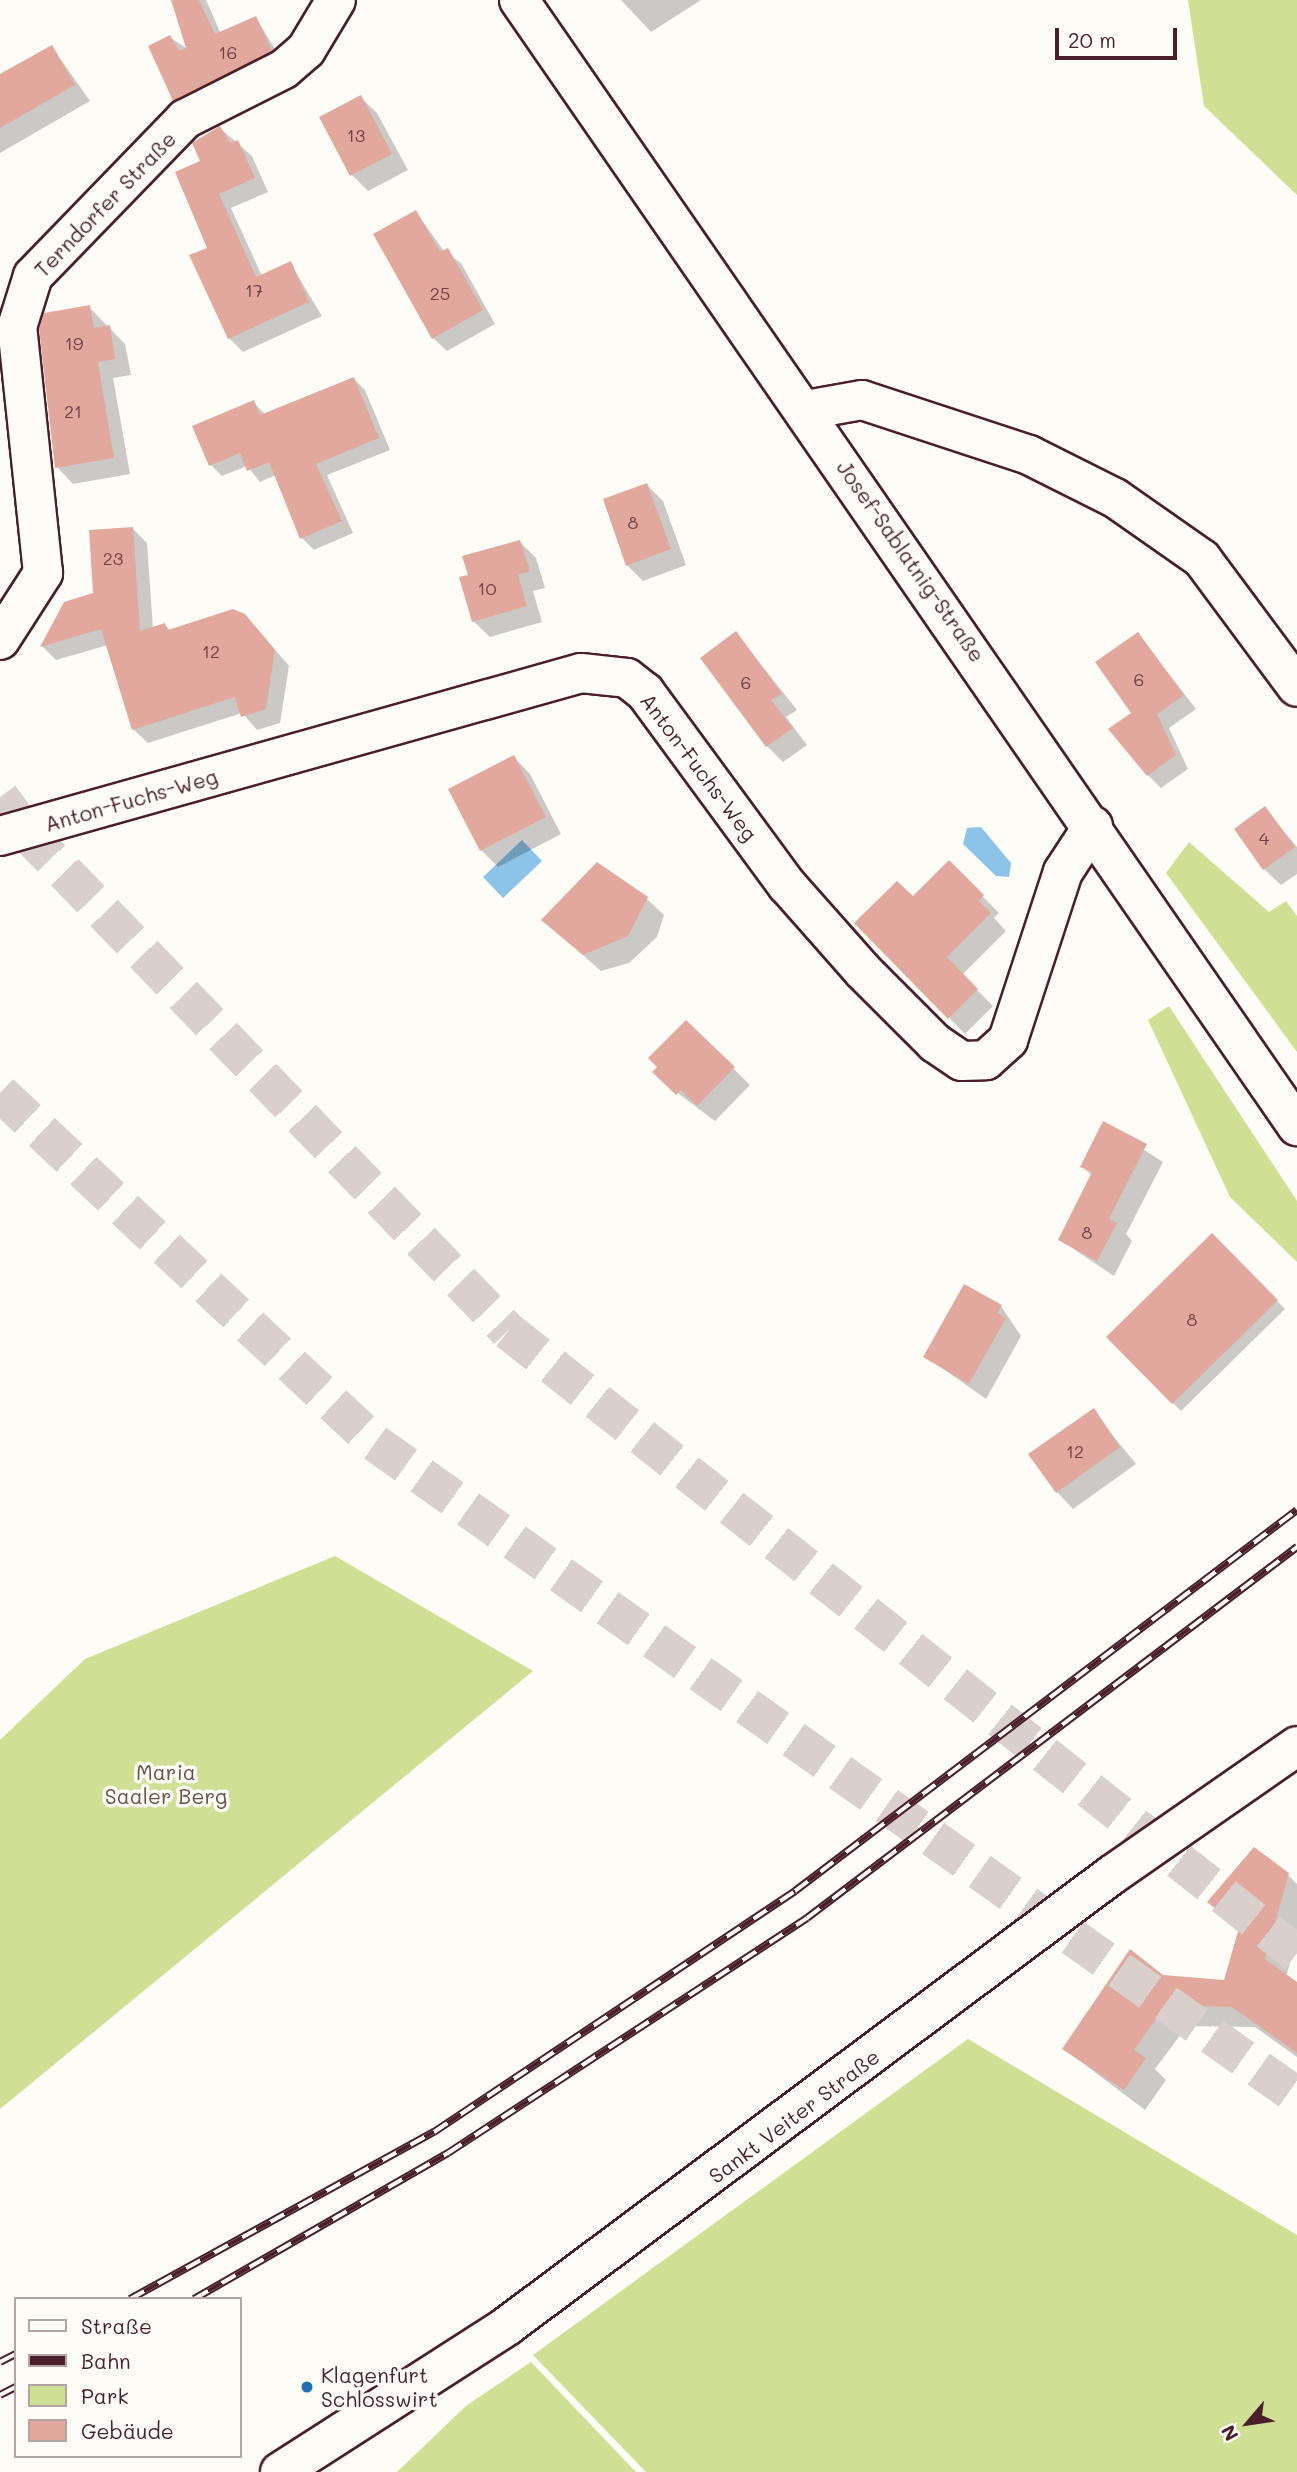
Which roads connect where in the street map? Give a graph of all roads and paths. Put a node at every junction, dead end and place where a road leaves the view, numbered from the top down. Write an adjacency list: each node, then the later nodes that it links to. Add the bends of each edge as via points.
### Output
1 (336, 0): 4 (street, Terndorfer Straße, via 306,50 284,69 186,119 33,276 17,327 43,573)
2 (519, 0): 3 (street, Josef-Sablatnig-Straße)
3 (806, 410): 5 (street, via 862,400 1029,455 1115,498 1202,559); 6 (street, Josef-Sablatnig-Straße)
4 (0, 640)
5 (1297, 687)
6 (1093, 825): 7 (street, Anton-Fuchs-Weg, via 1063,872 1008,1040 986,1060 962,1061 935,1043 863,971 787,885 645,692 627,678 581,673); 8 (street, Josef-Sablatnig-Straße)
7 (0, 836)
8 (1297, 1126)
9 (1297, 1746): 10 (street, Sankt Veiter Straße, via 1113,1874 507,2326)
10 (280, 2472)

